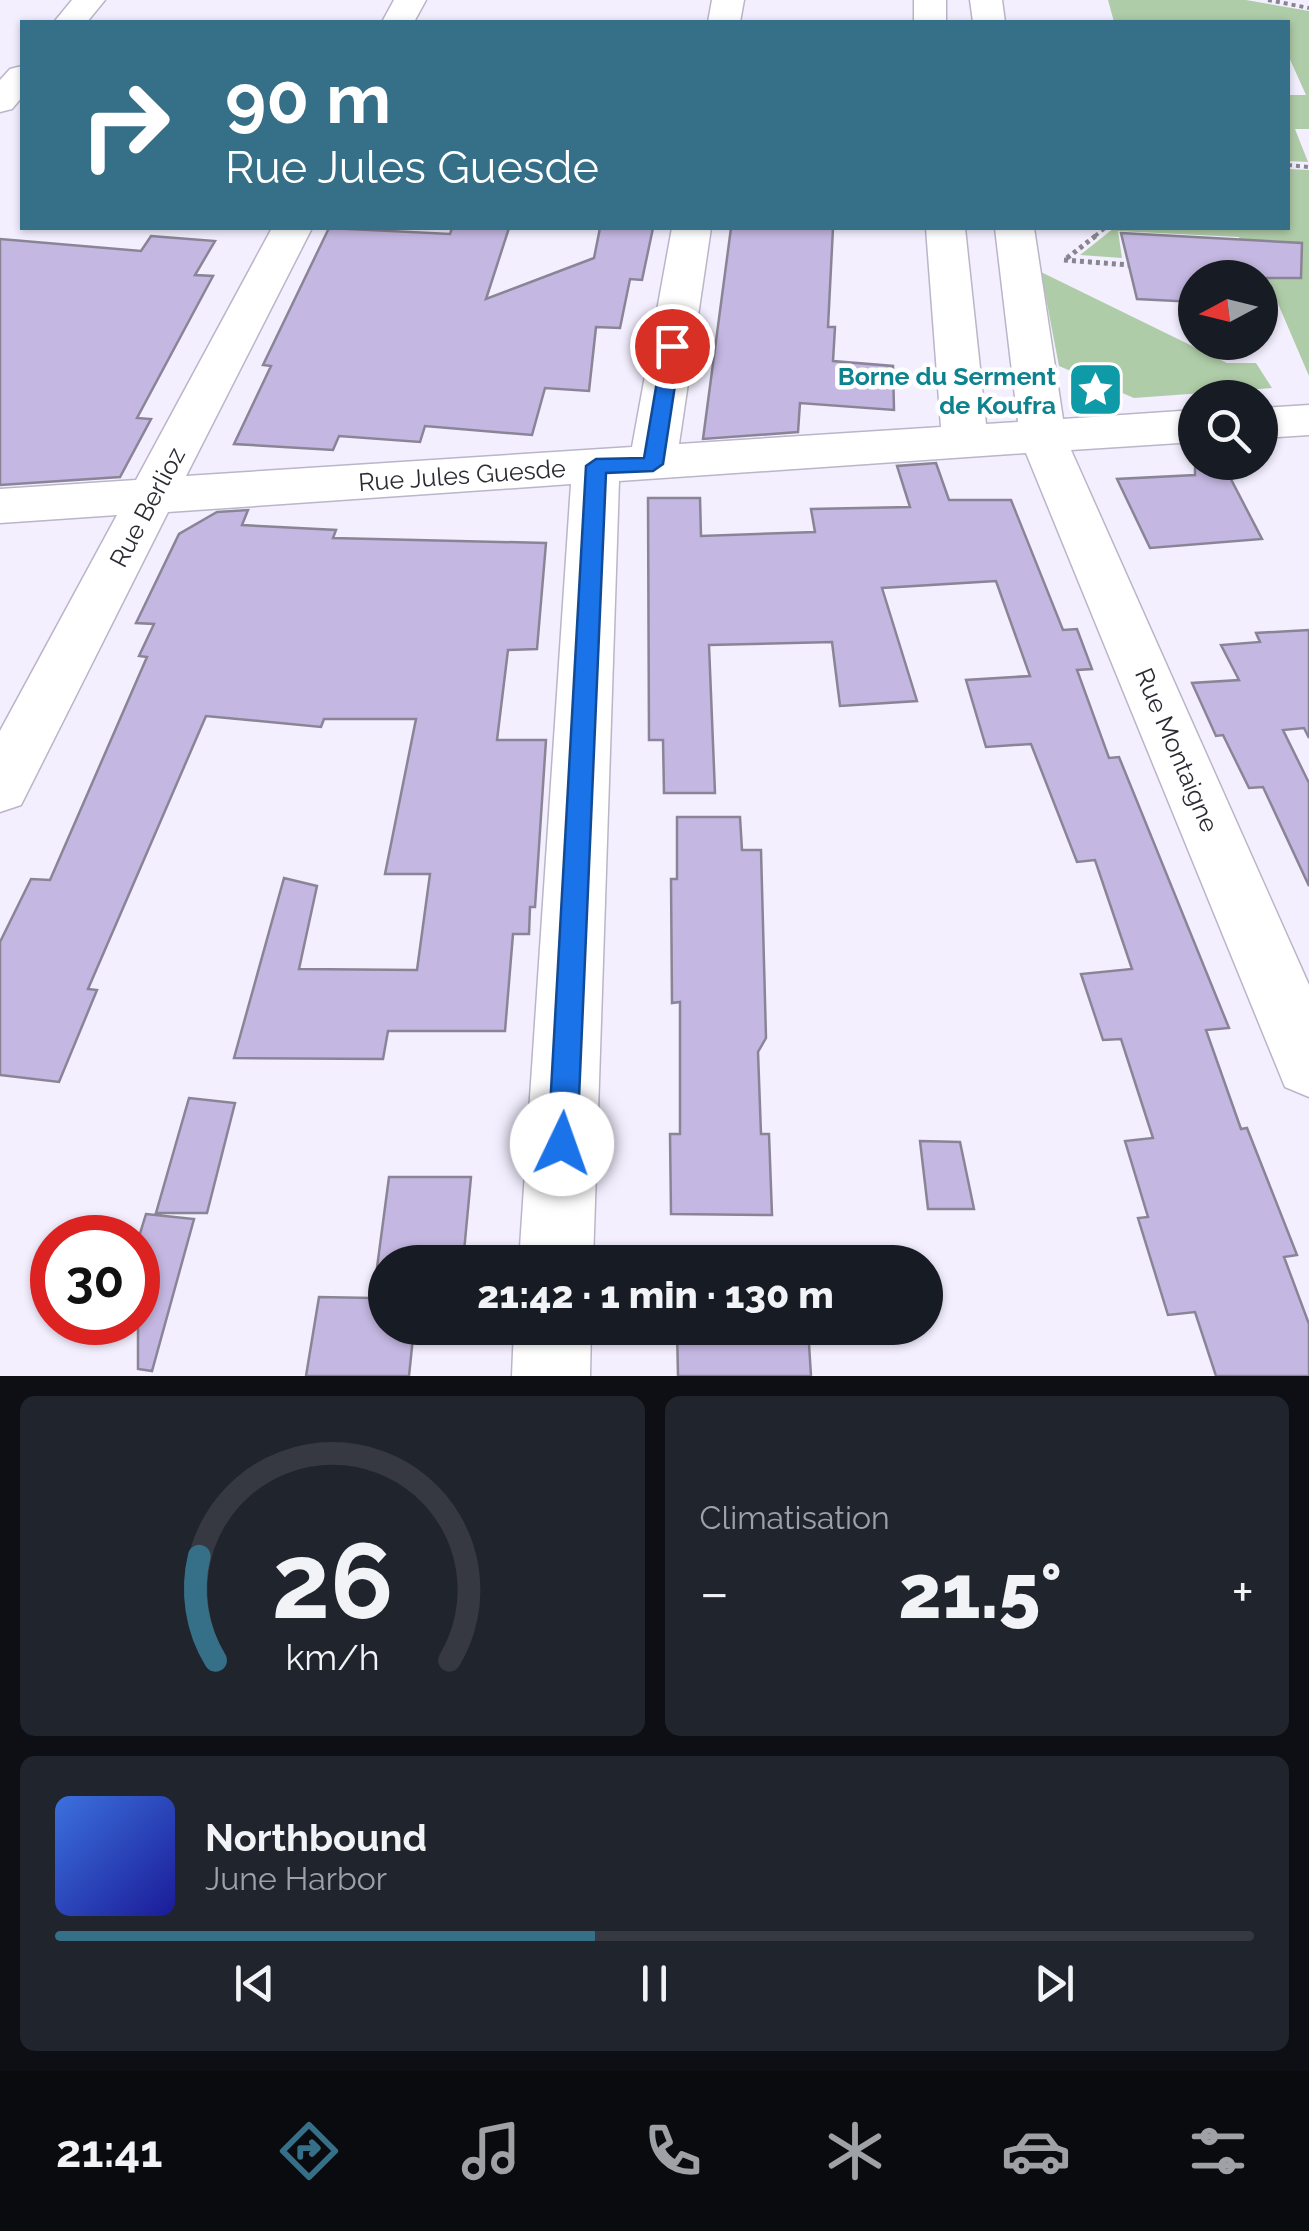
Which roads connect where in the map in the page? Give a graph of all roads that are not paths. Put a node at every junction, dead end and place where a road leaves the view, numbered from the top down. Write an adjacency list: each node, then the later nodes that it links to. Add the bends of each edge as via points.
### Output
1 (89, 0): 2 (street)
2 (72, 20)
3 (20, 78): 4 (street)
4 (0, 102)
5 (291, 230): 14 (street, Rue Berlioz)
6 (691, 230): 12 (street)
7 (945, 230): 11 (street)
8 (1015, 230): 10 (street, Rue Montaigne)
9 (1178, 427): 10 (street, Rue Jules Guesde)
10 (1043, 438): 11 (street, Rue Jules Guesde); 17 (street, Rue Montaigne)
11 (964, 443): 12 (street, Rue Jules Guesde)
12 (653, 464): 13 (street, Rue Jules Guesde)
13 (596, 466): 14 (street, Rue Jules Guesde); 18 (street)
14 (153, 496): 15 (street, Rue Jules Guesde); 16 (street, Rue Berlioz)
15 (0, 506)
16 (0, 786)
17 (1309, 1063)
18 (557, 1245)
19 (552, 1345): 20 (street)
20 (551, 1376)

